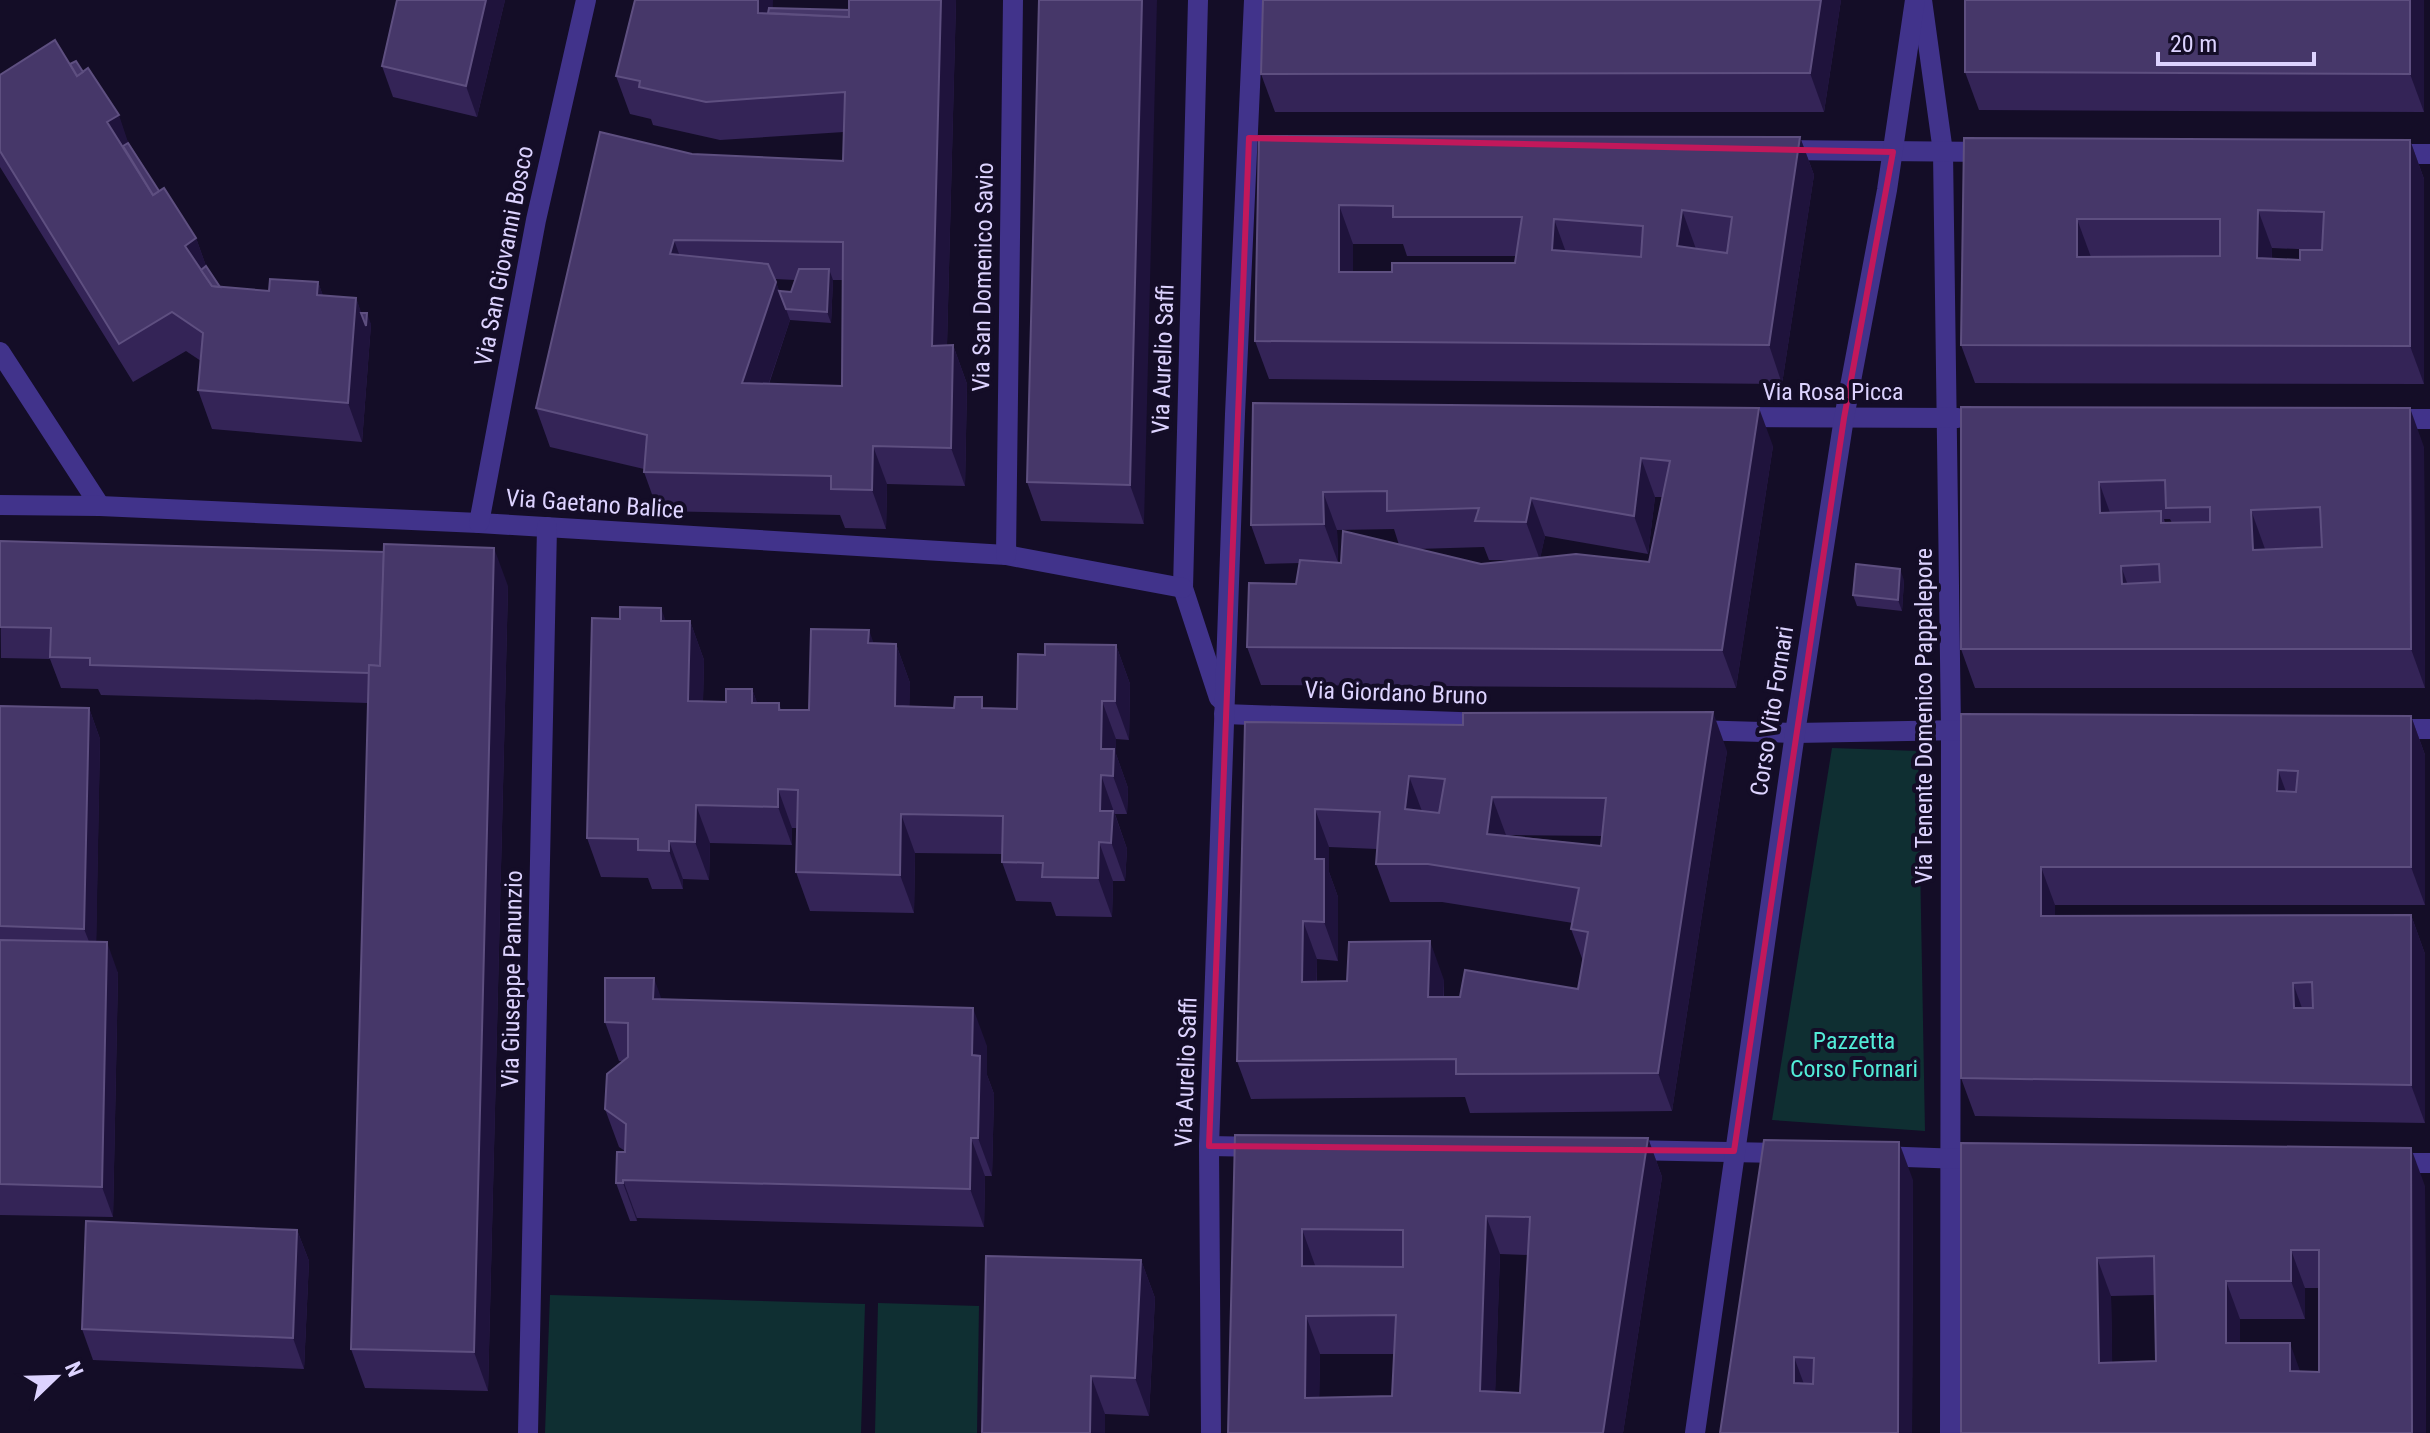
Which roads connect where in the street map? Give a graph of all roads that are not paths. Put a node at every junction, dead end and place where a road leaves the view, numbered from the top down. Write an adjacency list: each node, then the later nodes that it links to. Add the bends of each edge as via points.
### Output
1 (586, 0): 22 (street, Via San Giovanni Bosco, via 536,220)
2 (1013, 0): 24 (street, Via San Domenico Savio)
3 (1198, 0): 25 (street, Via Aurelio Saffi)
4 (1254, 0): 26 (street, Via Aurelio Saffi, via 1257,138)
5 (1915, 0): 8 (street, Corso Vito Fornari)
6 (1922, 0): 9 (street, Via Tenente Domenico Pappalepore)
7 (1752, 149): 8 (street)
8 (1893, 152): 9 (street); 15 (street, Corso Vito Fornari)
9 (1943, 152): 10 (street); 16 (street, Via Tenente Domenico Pappalepore)
10 (2006, 152)
11 (2367, 154): 12 (street)
12 (2430, 154)
13 (0, 352): 21 (street)
14 (1719, 417): 15 (street, Via Rosa Picca)
15 (1844, 418): 16 (street, Via Rosa Picca); 33 (street, Corso Vito Fornari)
16 (1947, 418): 17 (street, Via Rosa Picca); 31 (street, Via Tenente Domenico Pappalepore)
17 (1978, 418)
18 (2368, 419): 19 (street)
19 (2430, 419)
20 (0, 505): 21 (street, Via Gaetano Balice)
21 (100, 506): 22 (street, Via Gaetano Balice)
22 (479, 523): 23 (street, Via Gaetano Balice)
23 (547, 527): 24 (street, Via Gaetano Balice); 44 (street, Via Giuseppe Panunzio)
24 (1006, 555): 25 (street, Via Gaetano Balice)
25 (1183, 588): 26 (street, Via Aurelio Saffi)
26 (1224, 714): 27 (street, Via Giordano Bruno); 34 (street, Via Aurelio Saffi)
27 (1510, 723)
28 (1668, 729): 33 (street)
29 (2366, 729): 30 (street)
30 (2430, 729)
31 (1951, 730): 32 (street); 33 (street); 40 (street, Via Tenente Domenico Pappalepore)
32 (1983, 730)
33 (1795, 733): 37 (street, Corso Vito Fornari)
34 (1209, 1146): 35 (street); 45 (street, Via Aurelio Saffi)
35 (1288, 1147)
36 (1607, 1150): 37 (street)
37 (1734, 1151): 38 (street); 46 (street, Corso Vito Fornari)
38 (1811, 1154)
39 (1857, 1155): 40 (street)
40 (1950, 1158): 41 (street); 47 (street, Via Tenente Domenico Pappalepore)
41 (1981, 1159)
42 (2368, 1163): 43 (street)
43 (2430, 1163)
44 (528, 1433)
45 (1211, 1433)
46 (1695, 1433)
47 (1950, 1433)

